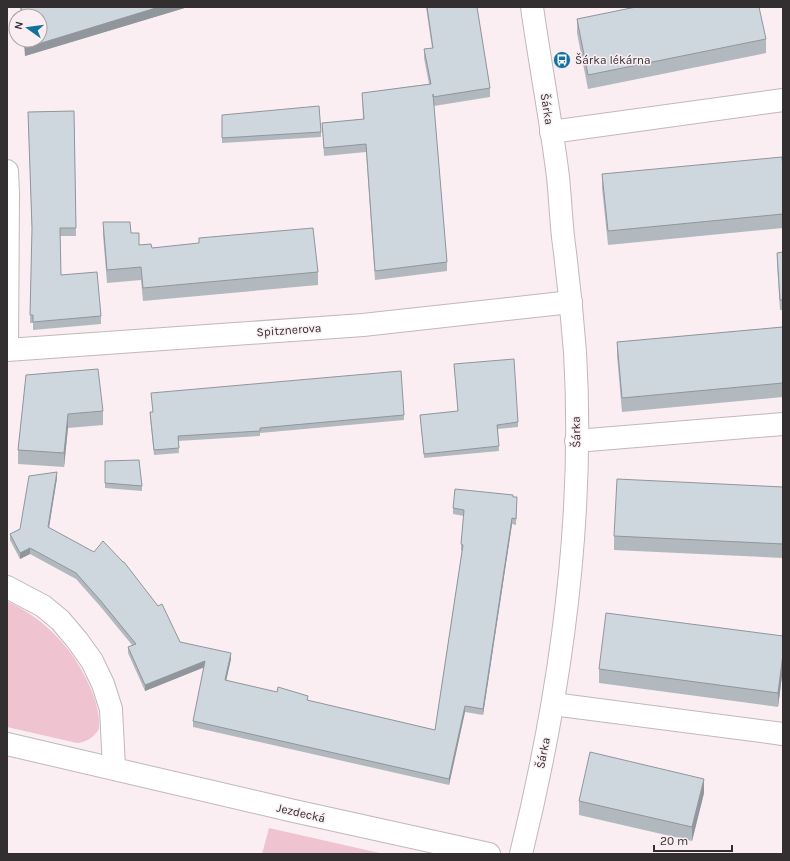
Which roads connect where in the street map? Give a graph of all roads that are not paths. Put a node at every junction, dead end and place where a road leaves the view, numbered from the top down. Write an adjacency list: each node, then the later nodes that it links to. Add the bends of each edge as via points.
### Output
1 (532, 7): 3 (street, Šárka)
2 (783, 100): 3 (street)
3 (551, 132): 5 (street, Šárka)
4 (7, 171): 6 (street)
5 (571, 302): 6 (street, Spitznerova, via 363,325); 8 (street, Šárka, via 575,354)
6 (7, 349)
7 (783, 424): 8 (street)
8 (576, 441): 10 (street, Šárka, via 576,495 566,611)
9 (7, 587): 13 (street, via 43,606 60,620 92,661 111,709)
10 (553, 704): 11 (street); 15 (street, Šárka)
11 (783, 734)
12 (7, 744): 13 (street, Jezdecká)
13 (114, 768): 14 (street, Jezdecká)
14 (490, 854)
15 (520, 854)

